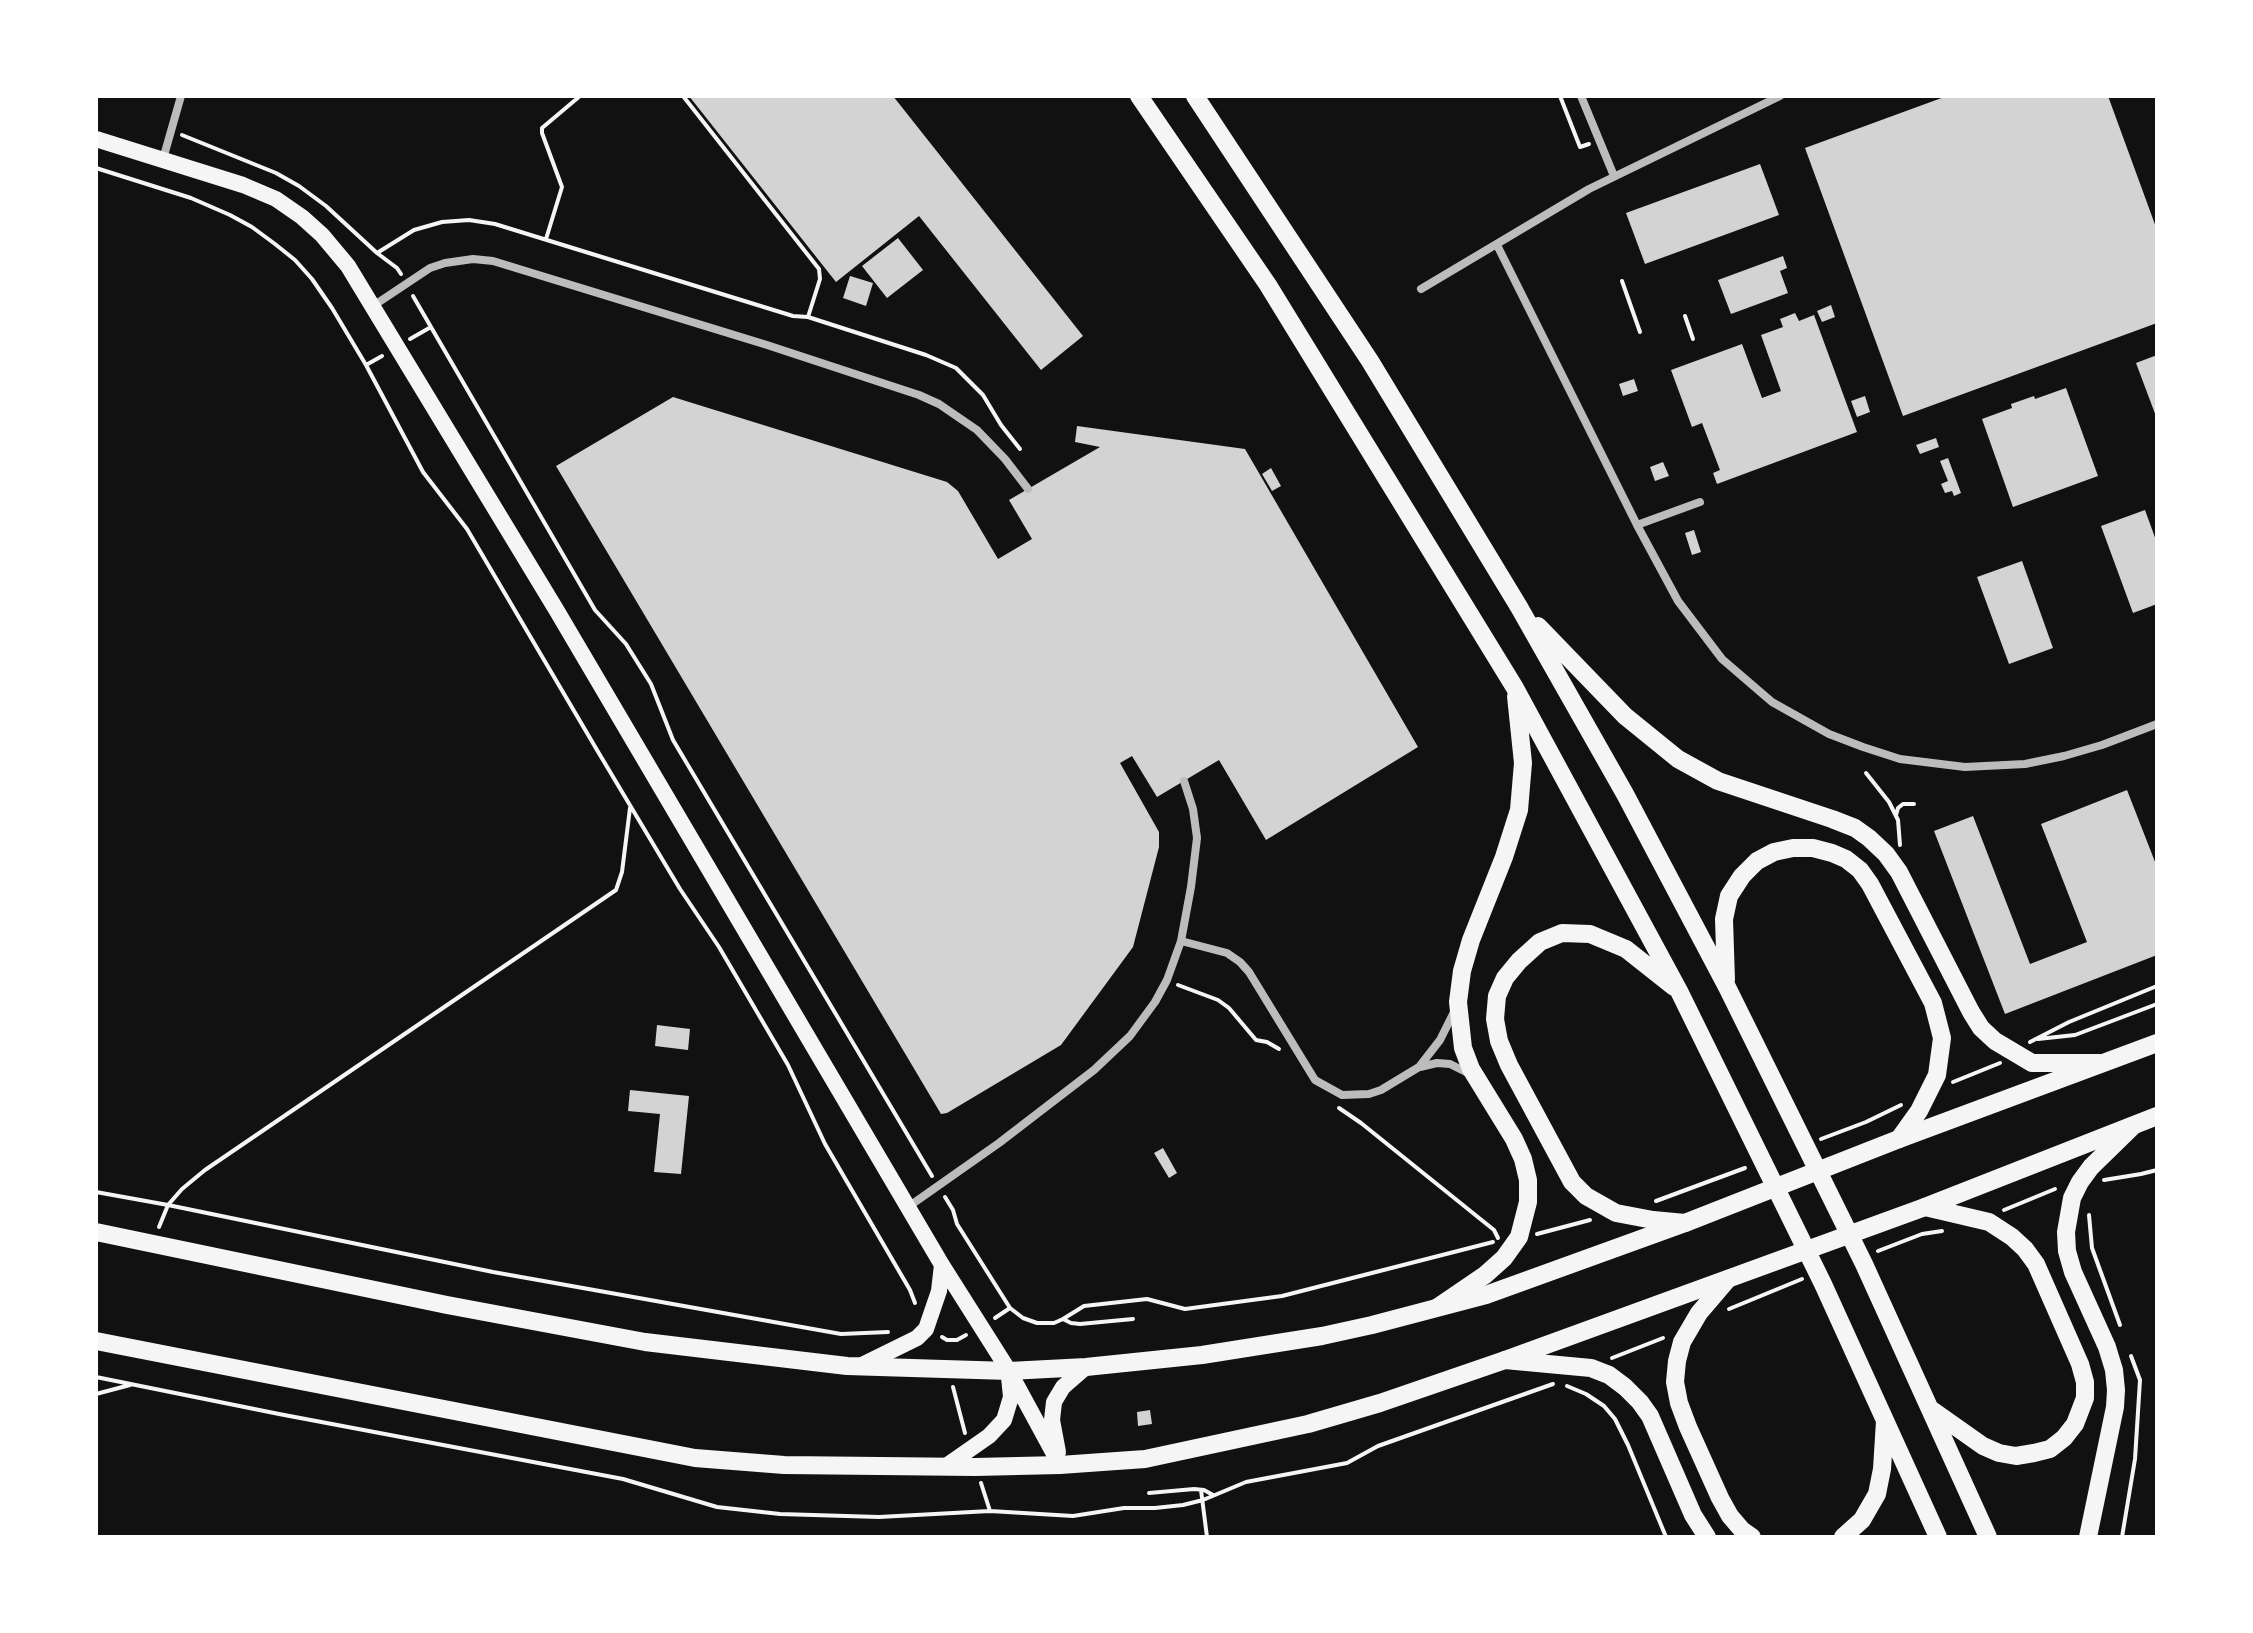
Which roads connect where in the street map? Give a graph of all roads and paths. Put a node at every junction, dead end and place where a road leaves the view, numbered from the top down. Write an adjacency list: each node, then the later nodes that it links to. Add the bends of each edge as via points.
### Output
1 (181, 96): 9 (street)
2 (580, 96): 15 (path, via 542,128 562,187)
3 (683, 96): 23 (path, via 819,269)
4 (1139, 96): 31 (main road, via 1268,285)
5 (1195, 96): 30 (main road, via 1348,326)
6 (1560, 96): 11 (path, via 1580,147)
7 (1581, 96): 11 (street)
8 (1780, 96): 14 (street)
9 (172, 131): 12 (street); 17 (path, via 299,186)
10 (96, 139): 12 (main road)
11 (1599, 140): 14 (street)
12 (163, 159): 21 (main road, via 243,185 302,217 348,266)
13 (96, 168): 36 (path, via 230,215 275,244 312,279 423,472 467,529)
14 (1614, 176): 16 (street)
15 (546, 239): 17 (path, via 495,224 442,222 414,230); 23 (path)
16 (1497, 245): 20 (street); 29 (street)
17 (377, 253): 19 (path)
18 (1622, 281): 24 (path)
19 (406, 283): 21 (street); 27 (street, via 445,263 493,261 919,395 977,430); 58 (path, via 595,610 626,644 651,684 673,740)
20 (1421, 289)
21 (373, 306): 63 (main road)
22 (1685, 316): 25 (path)
23 (808, 317): 26 (path, via 956,368 983,395)
24 (1640, 332)
25 (1693, 339)
26 (1020, 449)
27 (1028, 489)
28 (1700, 502): 29 (street)
29 (1637, 525): 32 (street, via 1678,601 1722,659 1772,702 1829,734 1900,759 1975,767 2064,756)
30 (1519, 607): 38 (main road, via 1625,716 1678,759 1718,781 1855,828); 41 (main road)
31 (1515, 688): 42 (main road); 43 (main road, via 1523,763 1519,810 1471,940)
32 (2157, 724)
33 (1866, 773): 37 (path)
34 (1184, 781): 39 (street, via 1197,838)
35 (1914, 804): 37 (path, via 1903,804)
36 (630, 806): 62 (path, via 616,890 205,1170); 80 (path, via 788,1065 825,1144 915,1300 912,1320)
37 (1896, 815): 38 (path, via 1902,841)
38 (1895, 867): 47 (main road, via 1981,1028)
39 (1181, 941): 49 (street, via 1227,953 1240,962 1305,1067 1327,1088 1342,1095 1369,1094); 58 (street, via 1161,991 1130,1036 1072,1088)
40 (2157, 986): 45 (path)
41 (1727, 987): 51 (main road, via 1724,919 1729,896 1742,876 1757,861 1793,848 1813,848 1846,859 1870,884 1933,1003 1942,1038); 93 (main road)
42 (1679, 991): 67 (main road, via 1626,949 1590,934 1562,933 1540,942 1519,961 1497,996 1499,1041 1561,1165 1586,1196); 94 (main road)
43 (1458, 1002): 49 (street, via 1440,1040); 50 (main road, via 1463,1048)
44 (2157, 1004): 45 (path, via 2075,1035)
45 (2035, 1039): 47 (path)
46 (2157, 1043): 48 (main road)
47 (2013, 1053): 48 (main road, via 2032,1063); 51 (path, via 1997,1065)
48 (2100, 1063): 54 (main road)
49 (1419, 1067): 50 (street, via 1450,1064)
50 (1477, 1079): 71 (main road, via 1526,1169 1528,1202)
51 (1930, 1091): 54 (main road)
52 (2157, 1116): 53 (main road)
53 (2133, 1126): 64 (main road); 109 (main road, via 2080,1182 2066,1232 2073,1272 2107,1347 2116,1390)
54 (1899, 1139): 68 (main road)
55 (2157, 1170): 56 (path)
56 (2101, 1180)
57 (1697, 1186): 61 (path)
58 (939, 1187): 63 (street); 76 (path)
59 (2060, 1188): 66 (path)
60 (96, 1192): 62 (path)
61 (1655, 1201)
62 (168, 1205): 72 (path); 81 (path, via 493,1272 841,1334)
63 (908, 1207): 73 (main road)
64 (1919, 1209): 74 (main road); 93 (main road, via 1989,1222 2025,1249 2085,1382 2075,1424 2050,1449 2034,1453 1999,1453)
65 (1470, 1211): 69 (path)
66 (2002, 1211)
67 (1616, 1213): 68 (main road); 71 (path)
68 (1685, 1223): 75 (main road, via 1511,1287)
69 (1494, 1230)
70 (96, 1232): 72 (main road)
71 (1519, 1237): 75 (main road, via 1485,1275); 77 (path, via 1282,1296 1185,1309 1147,1299 1084,1306)
72 (154, 1244): 85 (main road, via 645,1342)
73 (942, 1265): 79 (main road); 80 (main road)
74 (1734, 1276): 84 (main road); 105 (main road, via 1699,1313 1682,1342 1675,1382 1688,1427 1720,1498)
75 (1438, 1307): 86 (main road, via 1322,1336)
76 (1010, 1308): 77 (path, via 1037,1323); 79 (path)
77 (1063, 1319): 78 (path, via 1080,1324)
78 (1133, 1319)
79 (981, 1327): 88 (path, via 957,1340 938,1335); 89 (main road)
80 (926, 1329): 85 (main road)
81 (892, 1332)
82 (1667, 1336): 87 (path)
83 (96, 1341): 95 (main road, via 695,1458 784,1465 946,1466)
84 (1505, 1360): 87 (main road); 96 (main road, via 1308,1424 1145,1459)
85 (859, 1366): 88 (main road)
86 (1086, 1367): 89 (main road); 96 (main road, via 1054,1402)
87 (1591, 1368): 104 (main road, via 1625,1387 1650,1416)
88 (948, 1371): 89 (main road); 95 (path)
89 (1009, 1371): 95 (main road, via 1011,1397 1004,1420); 96 (main road)
90 (96, 1377): 91 (path)
91 (132, 1384): 92 (path); 101 (path, via 623,1479 717,1507 879,1517)
92 (96, 1394)
93 (1932, 1410): 108 (main road)
94 (1886, 1418): 106 (main road, via 1877,1494 1862,1520); 107 (main road)
95 (973, 1459): 96 (main road); 101 (path)
96 (1060, 1465)
97 (1201, 1490): 98 (path); 99 (path); 100 (path)
98 (1149, 1493)
99 (1213, 1495): 100 (path); 103 (path, via 1246,1482 1347,1463 1378,1446 1558,1382 1586,1394 1615,1419)
100 (1202, 1500): 101 (path, via 1073,1516); 102 (path)
101 (990, 1511)
102 (1207, 1537)
103 (1666, 1537)
104 (1707, 1537)
105 (1752, 1537)
106 (1843, 1537)
107 (1938, 1537)
108 (1988, 1537)
109 (2088, 1537)

